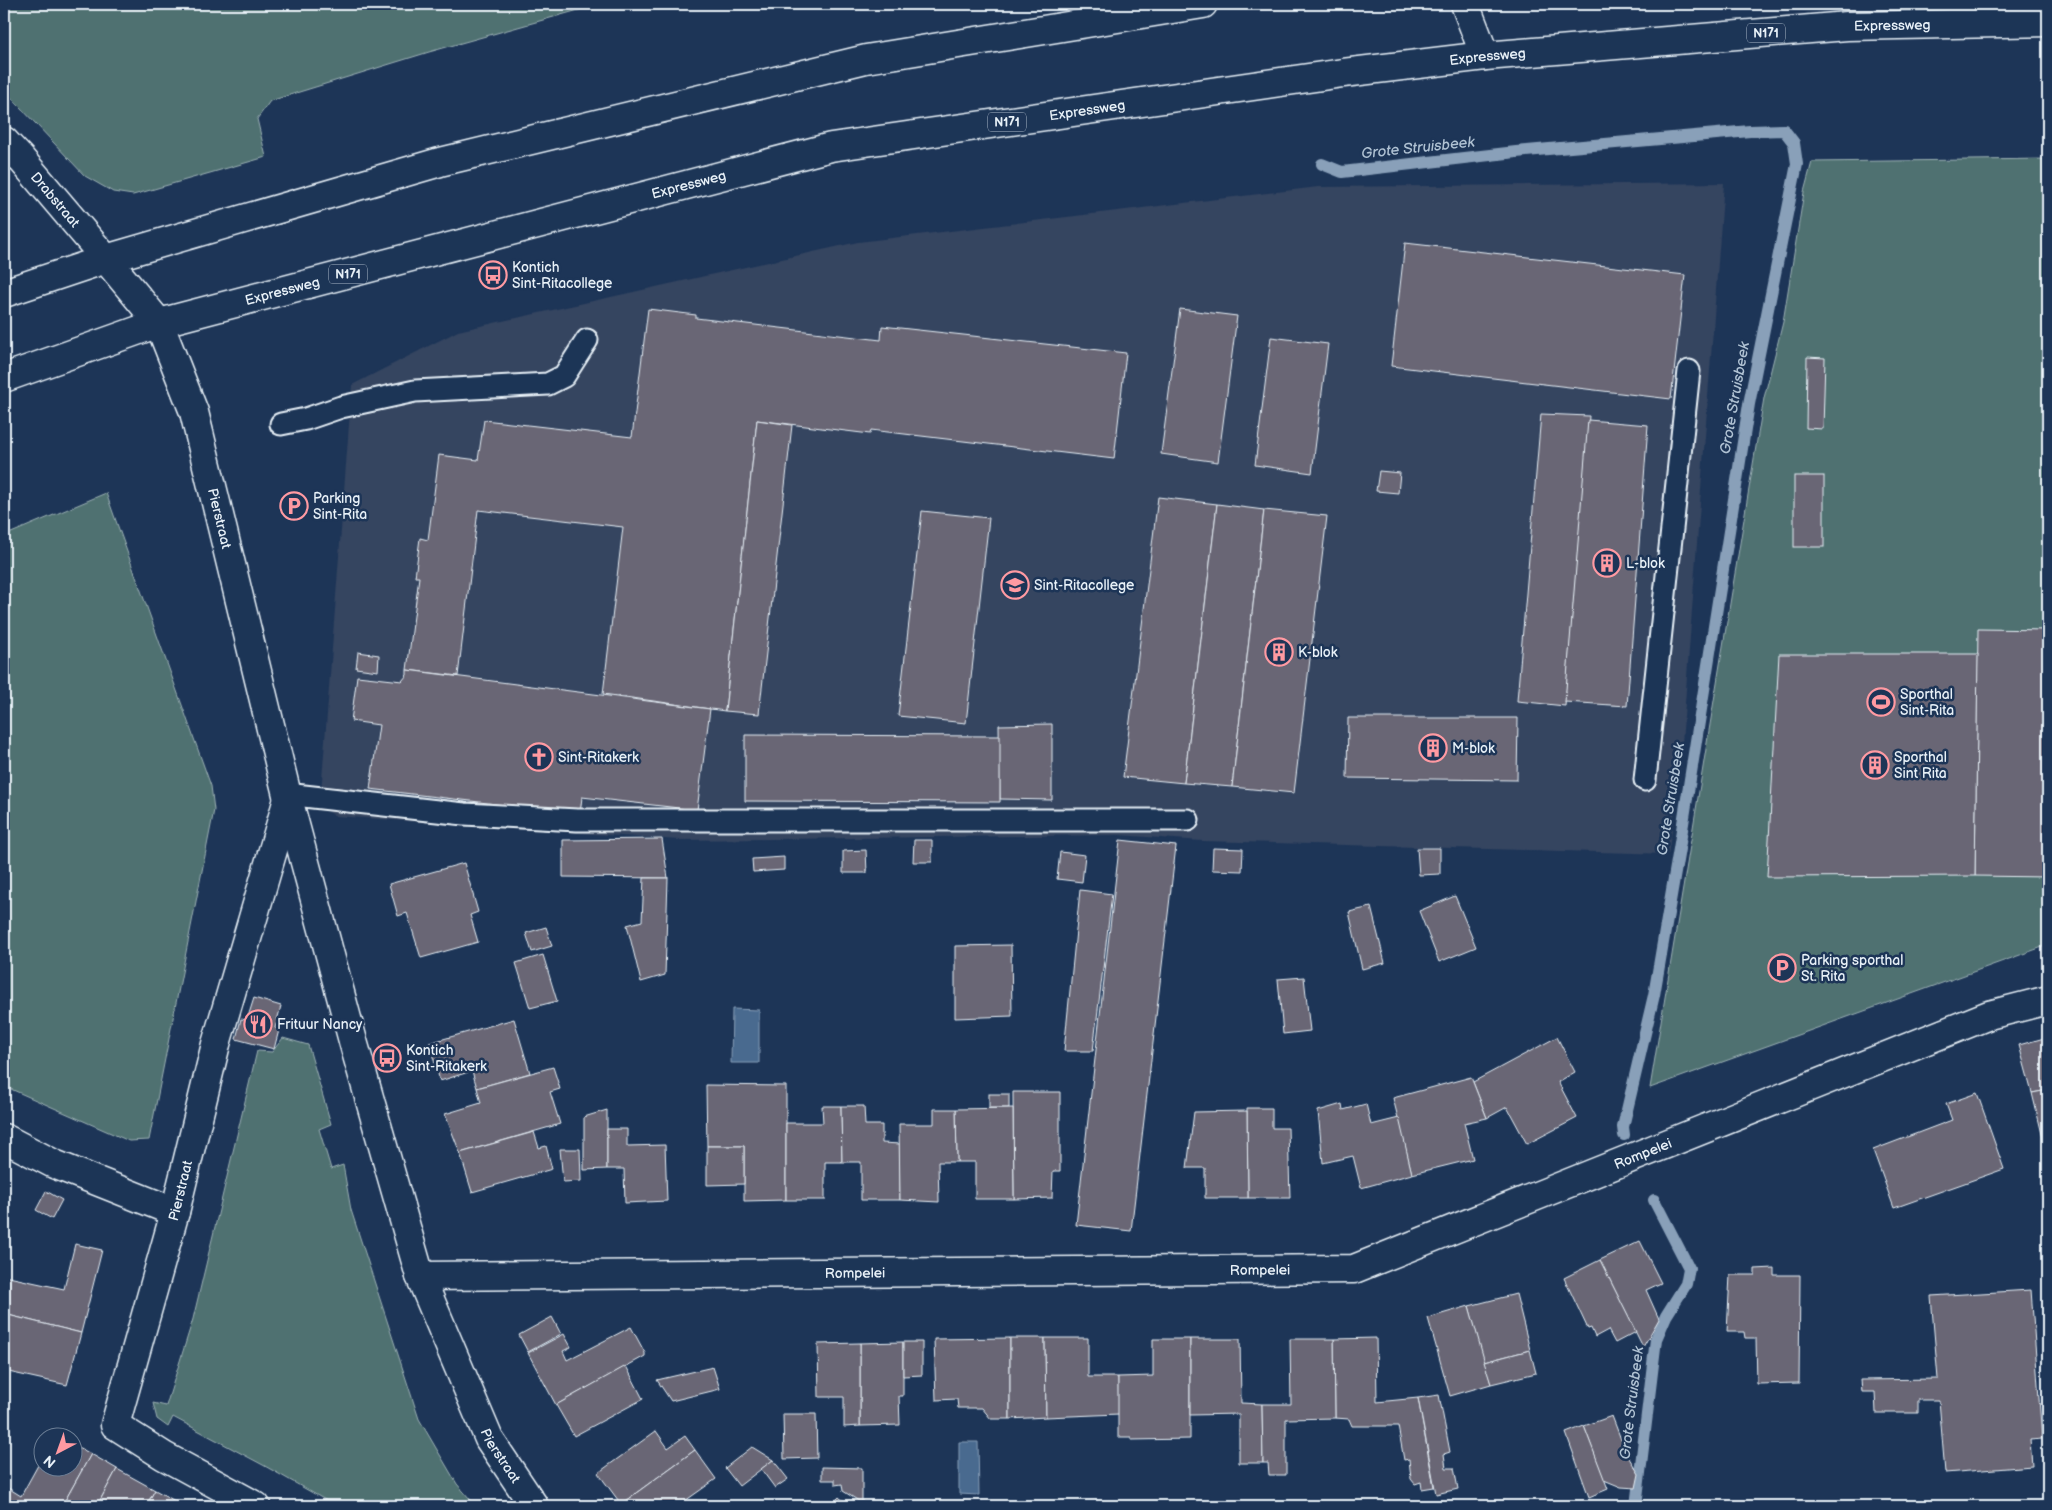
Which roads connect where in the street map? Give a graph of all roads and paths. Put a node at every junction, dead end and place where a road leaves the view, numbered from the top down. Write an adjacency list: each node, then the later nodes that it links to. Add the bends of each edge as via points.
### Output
1 (1203, 4): 6 (main road, via 866,59 440,162)
2 (1465, 4): 4 (main road)
3 (2048, 22): 4 (main road, Expressweg / N171, via 1847,26)
4 (1485, 56): 8 (main road, Expressweg / N171, via 1334,74 831,147)
5 (4, 141): 6 (main road, Drabstraat)
6 (106, 259): 7 (main road); 8 (main road, Pierstraat)
7 (4, 293)
8 (159, 323): 11 (main road, Expressweg / N171); 14 (main road, Pierstraat, via 200,432)
9 (587, 340): 12 (lane, via 564,376 548,384 415,391)
10 (1689, 371): 13 (lane)
11 (4, 378)
12 (282, 424)
13 (1645, 780)
14 (287, 796): 15 (lane, via 464,814 576,820); 18 (main road, Pierstraat, via 216,1044); 19 (main road, Pierstraat)
15 (1188, 820)
16 (2048, 1000): 19 (main road, Rompelei, via 1989,1015 1354,1269)
17 (4, 1138): 18 (main road, via 54,1164)
18 (175, 1212): 20 (main road, Pierstraat, via 115,1425)
19 (420, 1276): 21 (main road, Pierstraat, via 489,1439)
20 (256, 1506)
21 (534, 1506)

